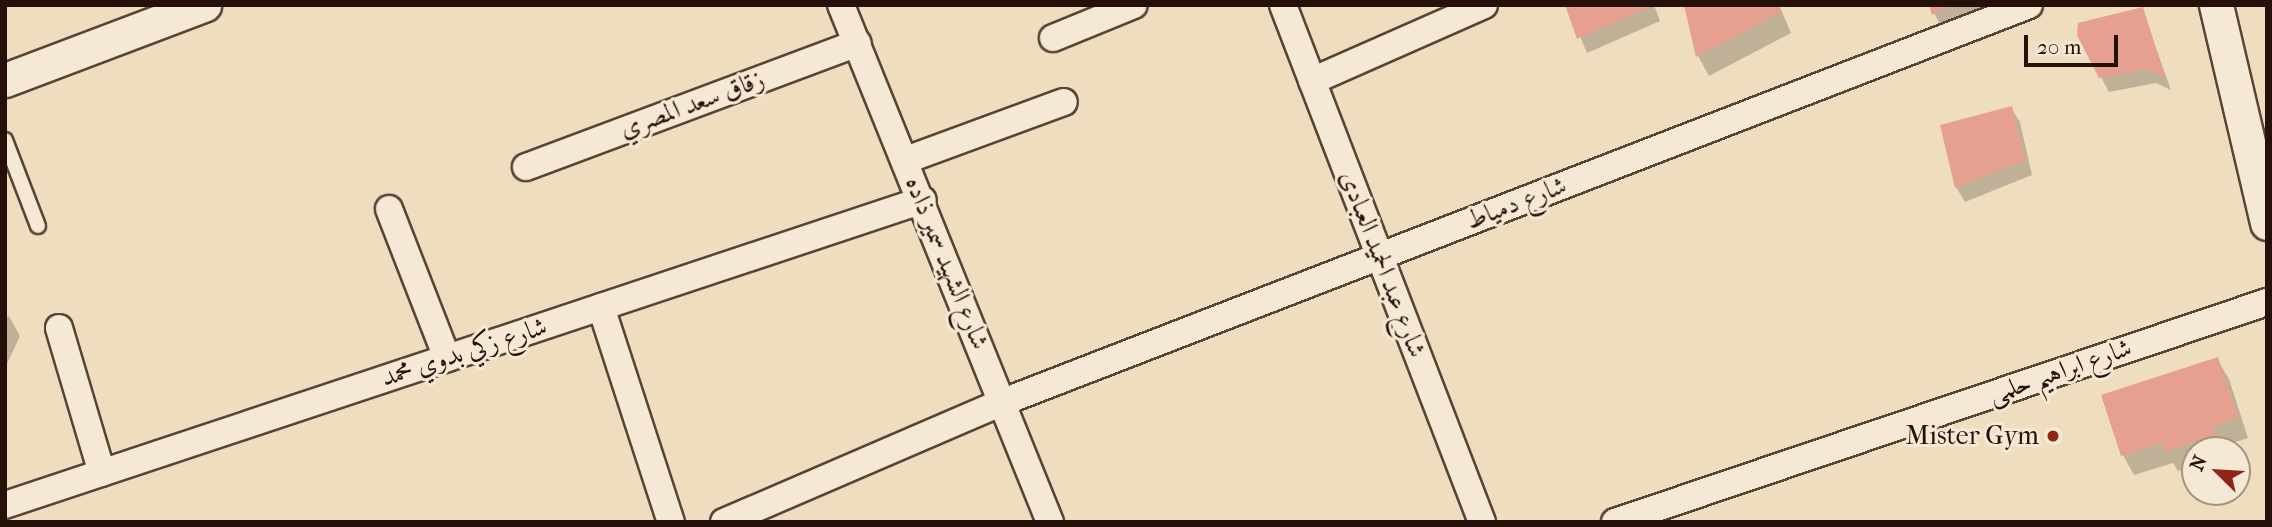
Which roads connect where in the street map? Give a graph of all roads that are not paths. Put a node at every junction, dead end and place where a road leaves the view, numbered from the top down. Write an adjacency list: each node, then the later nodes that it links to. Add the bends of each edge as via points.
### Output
1 (204, 5): 10 (street)
2 (841, 5): 9 (street, شارع الشهيد سمير ذاده)
3 (1134, 5): 8 (street)
4 (1283, 5): 11 (street, شارع عبد الحميد العبادى)
5 (1484, 5): 11 (street)
6 (2029, 5): 20 (street, شارع دمياط)
7 (2216, 5): 18 (street)
8 (1053, 38)
9 (858, 43): 14 (street, شارع الشهيد سمير ذاده); 15 (street, زقاق سعد المصري)
10 (5, 80)
11 (1312, 80): 20 (street, شارع عبد الحميد العبادى)
12 (1064, 103): 14 (street)
13 (5, 140): 19 (lane)
14 (906, 160): 16 (street, شارع الشهيد سمير ذاده)
15 (526, 167)
16 (923, 200): 22 (street, شارع زكي بدوي محمد); 25 (street, شارع الشهيد سمير ذاده)
17 (389, 209): 24 (street)
18 (2267, 223)
19 (38, 226)
20 (1380, 256): 25 (street, شارع دمياط); 31 (street, شارع عبد الحميد العبادى)
21 (2267, 302): 32 (street, شارع ابراهيم حلمى)
22 (601, 307): 24 (street, شارع زكي بدوي محمد); 28 (street)
23 (59, 328): 26 (street)
24 (447, 358): 26 (street, شارع زكي بدوي محمد)
25 (1003, 401): 29 (street, شارع دمياط); 30 (street, شارع الشهيد سمير ذاده)
26 (102, 473): 27 (street, شارع زكي بدوي محمد)
27 (5, 505)
28 (671, 522)
29 (724, 522)
30 (1049, 522)
31 (1482, 522)
32 (1615, 522)

